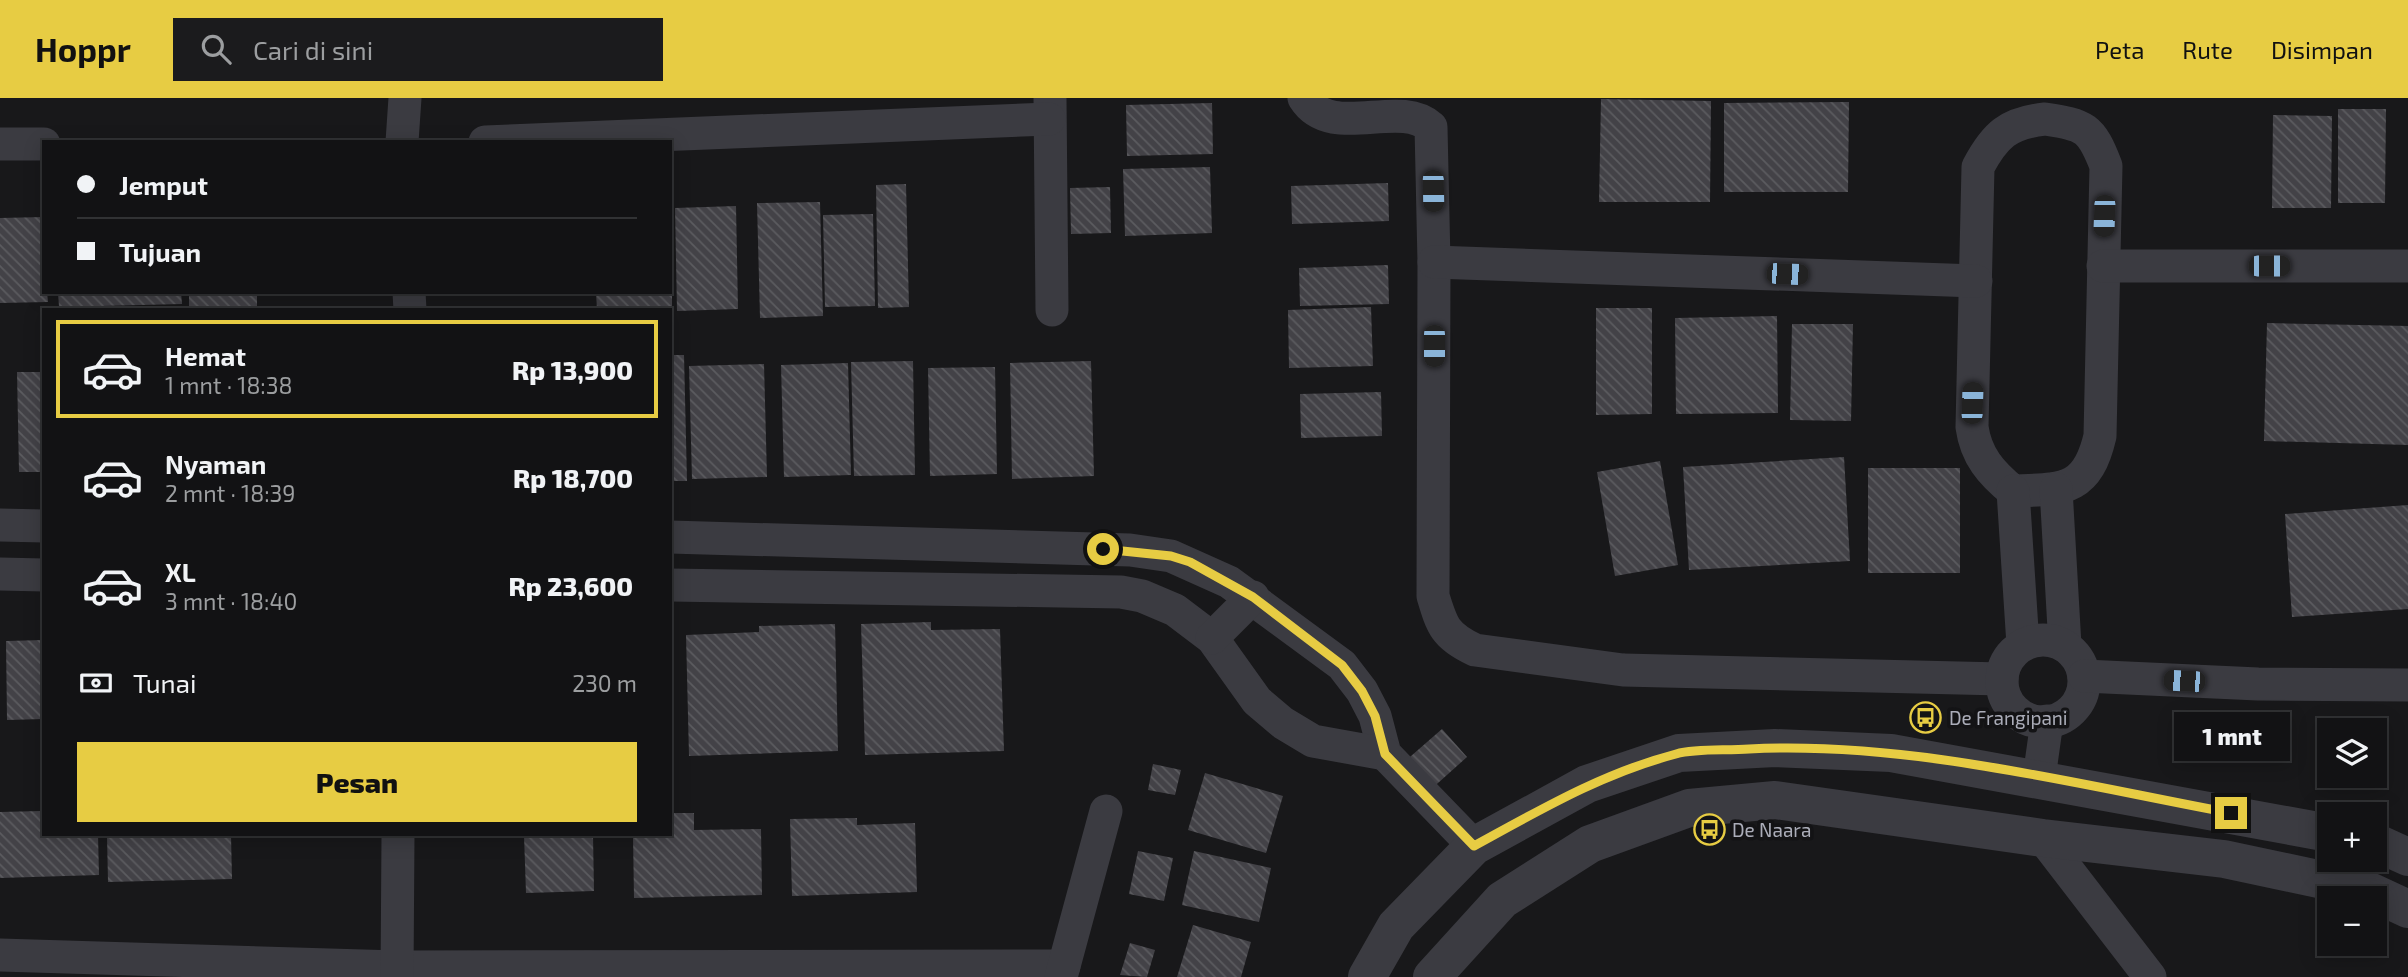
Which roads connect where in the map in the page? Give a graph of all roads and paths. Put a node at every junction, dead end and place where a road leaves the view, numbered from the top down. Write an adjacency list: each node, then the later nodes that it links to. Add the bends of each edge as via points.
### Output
1 (405, 98): 5 (street)
2 (1304, 98): 9 (street, via 1315,110 1332,114 1407,107 1423,115 1431,127)
3 (1050, 109): 6 (street); 13 (street)
4 (2045, 109): 10 (street, via 2091,132 2106,166); 12 (street, via 1998,136 1978,167)
5 (402, 140)
6 (519, 140)
7 (0, 144): 8 (street)
8 (42, 144)
9 (1434, 262): 12 (street); 27 (street, via 1433,596 1442,626 1457,642 1475,650 1623,670)
10 (2103, 266): 11 (street); 14 (street, via 2099,436 2088,471 2073,485)
11 (2408, 266)
12 (1976, 281): 15 (street, via 1975,445 1994,475)
13 (1052, 310)
14 (2056, 489): 15 (street); 25 (street)
15 (2013, 491): 24 (street)
16 (0, 525): 17 (street)
17 (42, 526)
18 (672, 537): 22 (street, via 1130,550 1190,562)
19 (0, 574): 20 (street)
20 (42, 575)
21 (672, 585): 23 (street, via 1121,592 1175,610)
22 (1253, 597): 23 (street); 30 (street, via 1342,665 1375,716)
23 (1212, 638): 30 (street, via 1257,701 1283,723 1313,741)
24 (2023, 645): 25 (street, via 2052,640); 27 (street, via 2008,659)
25 (2066, 646): 26 (street, via 2078,659)
26 (2084, 676): 28 (street); 29 (street, via 2083,692 2075,706 2062,717)
27 (2002, 679): 29 (street, via 2004,696 2014,711 2029,720)
28 (2408, 685)
29 (2046, 721): 31 (street)
30 (1385, 754): 36 (street)
31 (2039, 778): 33 (street); 36 (street, via 1891,753 1775,748 1679,753 1587,784)
32 (1106, 811): 42 (street)
33 (2317, 831)
34 (398, 836): 41 (street)
35 (2043, 838): 39 (street, via 2224,859 2365,889); 44 (street, via 1775,800 1689,808 1590,844 1502,900); 45 (street)
36 (1474, 846): 43 (street, via 1396,926)
37 (2387, 847): 38 (street)
38 (2408, 857)
39 (2408, 909)
40 (0, 955): 41 (street)
41 (397, 972): 42 (street)
42 (1062, 972)
43 (1367, 977)
44 (1432, 977)
45 (2150, 977)

